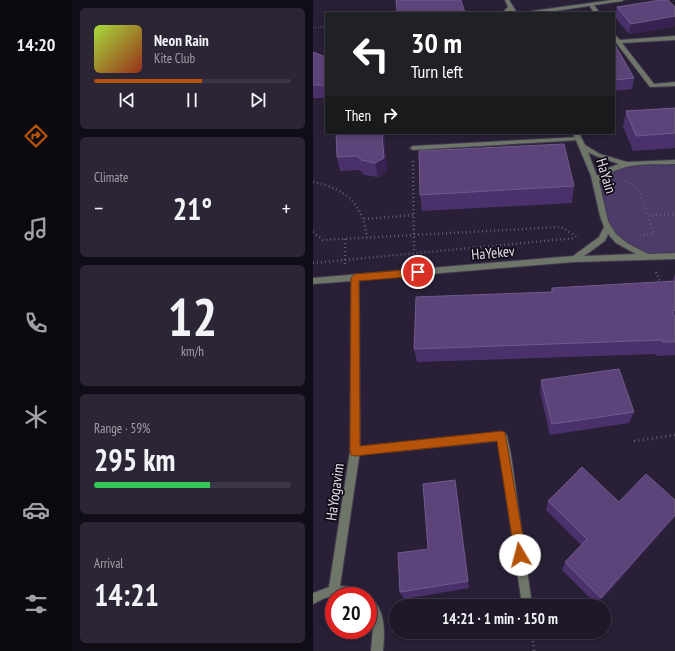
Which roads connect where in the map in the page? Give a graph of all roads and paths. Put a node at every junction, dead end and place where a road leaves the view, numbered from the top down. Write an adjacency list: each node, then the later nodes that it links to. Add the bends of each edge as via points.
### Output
1 (507, 0): 4 (street)
2 (622, 0): 3 (street)
3 (591, 4): 7 (street); 8 (street)
4 (511, 8): 5 (street); 6 (street)
5 (506, 12)
6 (513, 12)
7 (539, 12)
8 (596, 12)
9 (325, 26): 10 (path)
10 (313, 28)
11 (615, 37): 13 (street)
12 (675, 38): 13 (street)
13 (619, 42): 14 (street, via 652,86)
14 (675, 84)
15 (578, 136): 16 (street, HaYain); 17 (street)
16 (583, 146): 19 (street, via 598,155); 21 (street, HaYain)
17 (413, 148): 24 (path)
18 (675, 162): 19 (street)
19 (628, 165): 20 (street)
20 (609, 170): 21 (street); 25 (path, via 638,189)
21 (595, 181): 27 (street, HaYain)
22 (313, 182): 26 (path, via 338,190 353,201)
23 (675, 214): 25 (path)
24 (415, 216): 26 (path); 29 (path)
25 (648, 216): 33 (path, via 654,232)
26 (364, 219): 30 (path)
27 (607, 228): 33 (street, HaYain); 34 (street)
28 (313, 232): 32 (path, via 323,240)
29 (415, 234): 30 (path); 31 (path, via 561,227); 35 (path)
30 (367, 238): 32 (path)
31 (579, 238): 34 (path); 35 (path)
32 (345, 239): 38 (path)
33 (619, 241): 37 (street, HaYain, via 631,250)
34 (596, 245): 39 (street)
35 (414, 252): 38 (path)
36 (675, 256): 37 (street, HaYekev)
37 (651, 258): 39 (street, HaYekev); 43 (path)
38 (345, 259): 40 (path); 41 (path)
39 (574, 260): 41 (street, HaYekev)
40 (313, 263)
41 (350, 278): 42 (street, HaYekev); 46 (street, HaYogavim)
42 (313, 281)
43 (664, 291)
44 (675, 435): 45 (path)
45 (634, 441)
46 (355, 451): 47 (street, HaYogavim); 49 (street, via 502,436)
47 (334, 587)
48 (325, 593): 50 (street)
49 (527, 598)
50 (313, 599)
51 (377, 620): 53 (street)
52 (533, 639): 54 (path)
53 (377, 651)
54 (535, 651)

